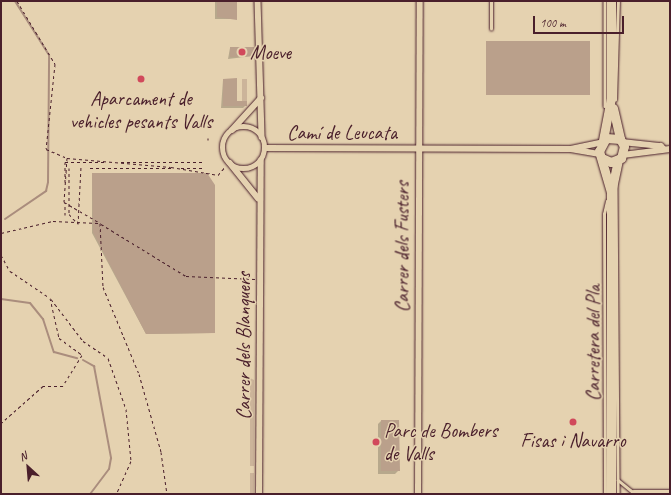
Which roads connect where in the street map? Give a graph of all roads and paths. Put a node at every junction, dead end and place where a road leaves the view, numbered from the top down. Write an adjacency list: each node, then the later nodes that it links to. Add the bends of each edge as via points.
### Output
1 (17, 1): 22 (path, via 55,64 46,149)
2 (258, 1): 9 (street)
3 (420, 1): 17 (street, Carrer dels Fusters)
4 (491, 1): 8 (lane)
5 (604, 1): 11 (lane)
6 (611, 1): 10 (main road)
7 (618, 1): 10 (lane, via 618,85)
8 (491, 29)
9 (261, 98): 12 (street); 13 (street)
10 (612, 102): 11 (main road); 14 (main road)
11 (607, 118): 15 (main road)
12 (228, 135): 13 (street, via 246,127); 25 (street, via 224,150)
13 (262, 137): 16 (street)
14 (621, 141): 15 (main road, via 610,136); 19 (street); 21 (main road)
15 (601, 142): 18 (street); 20 (main road)
16 (265, 148): 17 (street, Camí de Leucata); 23 (street)
17 (419, 149): 18 (street, Camí de Leucata); 47 (street, Carrer dels Fusters)
18 (571, 149): 20 (street)
19 (667, 149): 21 (street)
20 (601, 156): 21 (main road); 30 (main road)
21 (621, 157): 30 (main road)
22 (67, 158): 25 (path, via 171,167 218,175); 35 (path, via 64,202)
23 (261, 161): 25 (street, via 244,169); 32 (street, Carrer dels Blanquers)
24 (204, 162): 34 (path, via 65,162)
25 (230, 163): 32 (street)
26 (81, 167): 27 (path, via 78,224 69,214)
27 (69, 168)
28 (90, 168): 29 (path)
29 (204, 168)
30 (612, 186): 41 (lane); 48 (lane, via 604,214); 49 (main road, Carretera del Pla)
31 (1, 191): 33 (path)
32 (258, 198): 38 (street, Carrer dels Blanquers)
33 (1, 200)
34 (65, 215)
35 (100, 223): 36 (path, via 53,220); 38 (path, via 186,276); 45 (path, via 102,287 139,374 161,452)
36 (1, 233)
37 (1, 254): 39 (path, via 10,271)
38 (259, 280): 46 (street, Carrer dels Blanquers)
39 (50, 298): 40 (path, via 59,338 82,355 63,386 43,386); 44 (path, via 83,341 108,358 126,409 131,461)
40 (1, 423)
41 (618, 480): 42 (lane); 50 (lane)
42 (633, 493): 43 (street)
43 (670, 493)
44 (116, 494)
45 (167, 494)
46 (259, 494)
47 (418, 494)
48 (604, 494)
49 (611, 494)
50 (618, 494)

